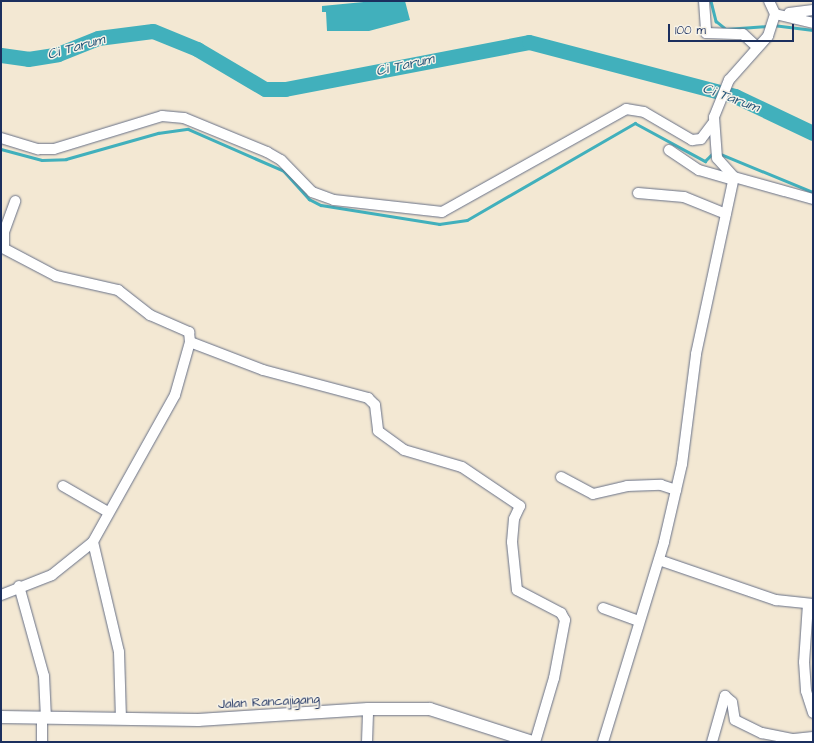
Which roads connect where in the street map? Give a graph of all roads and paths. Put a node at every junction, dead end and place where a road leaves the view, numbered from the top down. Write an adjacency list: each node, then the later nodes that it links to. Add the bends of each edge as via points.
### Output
1 (704, 1): 6 (street, via 704,28 745,35)
2 (769, 1): 4 (street)
3 (813, 10): 4 (street)
4 (777, 15): 5 (street); 6 (street, via 769,34)
5 (813, 23)
6 (757, 47): 7 (street, via 729,80 716,110)
7 (714, 122): 8 (street, via 701,139 692,140 644,112 626,109 442,212 334,200 312,192 281,160 184,118 162,116 54,149 38,149); 10 (street, via 717,158)
8 (1, 138)
9 (668, 150): 10 (street, via 699,170)
10 (734, 178): 12 (street); 14 (street)
11 (638, 193): 14 (street, via 684,197)
12 (813, 199)
13 (15, 201): 15 (street, via 4,232)
14 (726, 214): 19 (street, via 696,354)
15 (2, 248): 16 (street, via 63,278 118,290 150,315 189,332)
16 (190, 342): 20 (street, via 175,395); 37 (street, via 263,370 368,398 375,405 378,431 404,450 462,467 520,506 514,519 512,542 517,590 561,613 565,620 554,678)
17 (561, 477): 19 (street, via 593,494 627,486 661,485)
18 (63, 486): 20 (street)
19 (676, 490): 22 (street)
20 (108, 512): 21 (street)
21 (93, 542): 23 (street, via 52,574); 32 (street, via 119,652)
22 (659, 560): 25 (street, via 776,600); 27 (street)
23 (19, 586): 24 (street); 31 (street, via 44,676)
24 (1, 595)
25 (810, 604): 29 (street, via 804,662 806,691)
26 (603, 608): 27 (street)
27 (639, 621): 38 (street)
28 (368, 709): 32 (main road, Jalan Rancajigang, via 263,718); 36 (street); 37 (main road, Jalan Rancajigang, via 441,711)
29 (813, 713)
30 (1, 717): 31 (main road, Jalan Rancajigang)
31 (44, 718): 32 (main road, Jalan Rancajigang); 35 (street)
32 (121, 719)
33 (813, 737): 34 (street)
34 (762, 738): 39 (street, via 735,720 732,702 725,696)
35 (42, 742)
36 (367, 742)
37 (534, 742)
38 (603, 742)
39 (712, 742)

